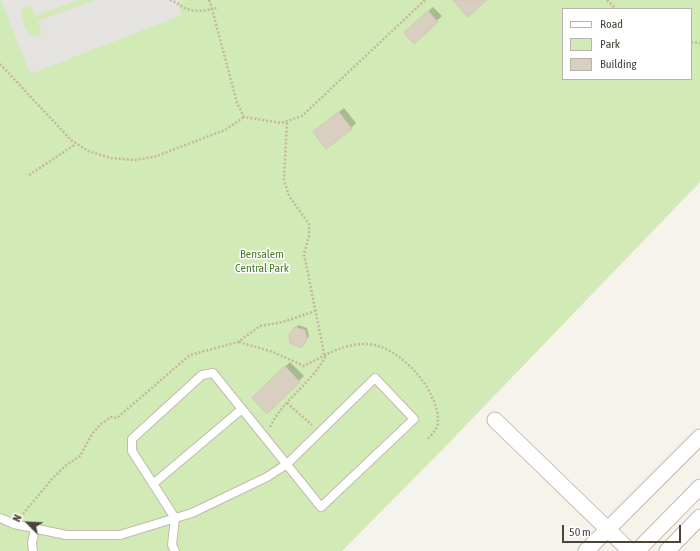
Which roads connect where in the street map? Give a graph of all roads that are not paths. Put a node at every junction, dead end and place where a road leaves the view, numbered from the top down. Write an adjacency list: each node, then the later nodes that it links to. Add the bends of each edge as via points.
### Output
1 (242, 409): 4 (lane); 5 (lane); 5 (lane, via 213,373 202,375 132,439 132,451)
2 (495, 420): 10 (street)
3 (700, 437): 10 (street)
4 (287, 464): 4 (lane, via 375,378 414,419 321,507); 9 (lane, via 260,481 192,513)
5 (153, 484): 9 (lane)
6 (700, 488): 16 (street)
7 (700, 517): 17 (street)
8 (0, 518): 11 (lane)
9 (175, 518): 11 (lane, via 120,535 66,535); 13 (lane, via 172,545)
10 (608, 528): 14 (street); 15 (street)
11 (35, 529): 12 (lane)
12 (33, 551)
13 (175, 551)
14 (586, 551)
15 (630, 551)
16 (638, 551)
17 (667, 551)

